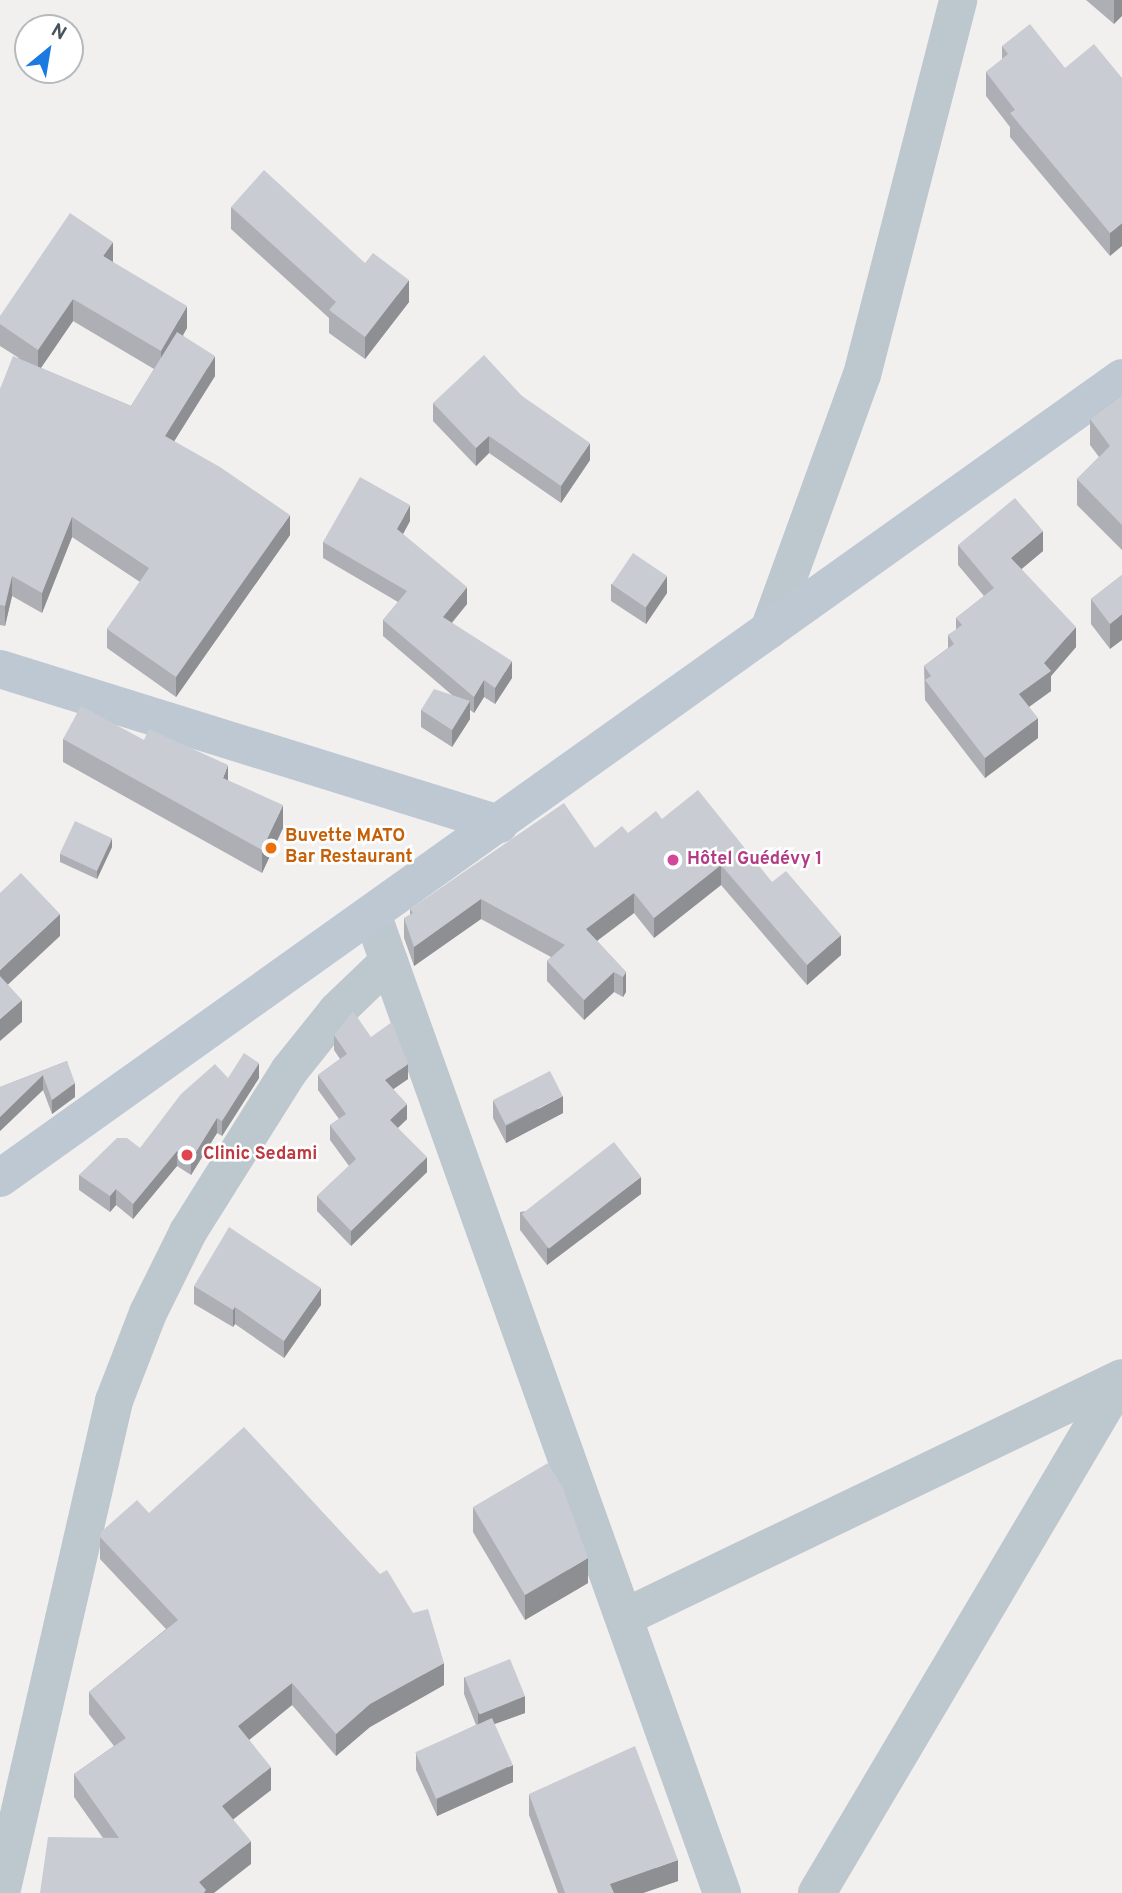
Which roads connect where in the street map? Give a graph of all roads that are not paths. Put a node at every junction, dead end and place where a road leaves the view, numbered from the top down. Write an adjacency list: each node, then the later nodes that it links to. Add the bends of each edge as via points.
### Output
1 (958, 0): 3 (street, via 862,375)
2 (1122, 378): 3 (main road)
3 (769, 630): 5 (main road)
4 (0, 669): 5 (main road)
5 (499, 824): 6 (main road)
6 (372, 914): 7 (street); 8 (main road)
7 (389, 961): 10 (street); 11 (street, via 337,1011 289,1071 188,1231 148,1313 114,1401)
8 (0, 1178)
9 (1121, 1378): 10 (street); 13 (street)
10 (625, 1617): 12 (street)
11 (1, 1893)
12 (722, 1893)
13 (817, 1893)

